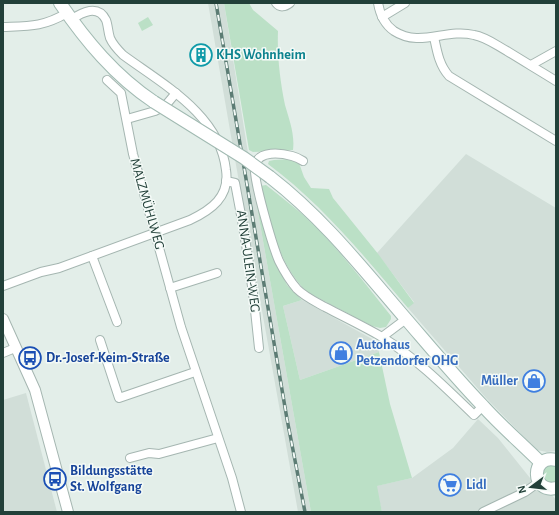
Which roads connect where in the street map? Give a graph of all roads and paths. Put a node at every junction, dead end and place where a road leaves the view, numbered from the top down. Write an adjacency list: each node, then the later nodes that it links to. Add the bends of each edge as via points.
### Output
1 (276, 3): 2 (street, via 282,7)
2 (290, 3)
3 (378, 3): 6 (street)
4 (405, 3): 6 (street)
5 (66, 12): 7 (street, via 55,20 42,24); 13 (street, via 97,11 102,14 116,48); 24 (main road, bridge, via 112,68 128,83 284,188 349,251)
6 (382, 17): 8 (street, via 390,28 404,37 417,39)
7 (3, 27)
8 (434, 36): 10 (street, via 452,33 473,34); 15 (street, via 440,63 449,76)
9 (556, 51): 10 (street)
10 (531, 65): 12 (street)
11 (107, 80): 14 (street, MALZMÜHLWEG, via 121,93)
12 (556, 82)
13 (176, 93): 14 (street, via 165,106); 17 (street, via 214,132 225,161)
14 (127, 119): 18 (street, MALZMÜHLWEG, via 133,154)
15 (556, 141)
16 (303, 161): 26 (street, via 293,156 271,154 259,158 255,164 256,183 279,260 290,281 307,297)
17 (226, 181): 18 (street, via 222,196 208,211); 29 (street, ANNA-ULEIN-WEG, via 235,183 248,256)
18 (155, 233): 19 (street); 22 (street, MALZMÜHLWEG)
19 (92, 256): 21 (street); 25 (street)
20 (217, 273): 22 (street)
21 (3, 286)
22 (170, 288): 31 (street, MALZMÜHLWEG)
23 (3, 319): 28 (street)
24 (406, 319): 26 (street); 32 (main road)
25 (117, 322)
26 (382, 337): 32 (street, via 412,357 474,415)
27 (100, 340): 31 (street, via 119,398)
28 (15, 348): 30 (street); 39 (street, via 35,390)
29 (259, 348)
30 (3, 353)
31 (195, 372): 33 (street, MALZMÜHLWEG)
32 (483, 406): 36 (main road)
33 (218, 438): 34 (street, via 159,454 150,453); 40 (street, MALZMÜHLWEG)
34 (130, 458)
35 (556, 460): 36 (main road, via 549,459)
36 (541, 463): 37 (main road, via 537,472)
37 (539, 482): 38 (main road, via 544,487); 41 (street, via 525,492)
38 (555, 489)
39 (68, 512)
40 (241, 512)
41 (483, 512)

